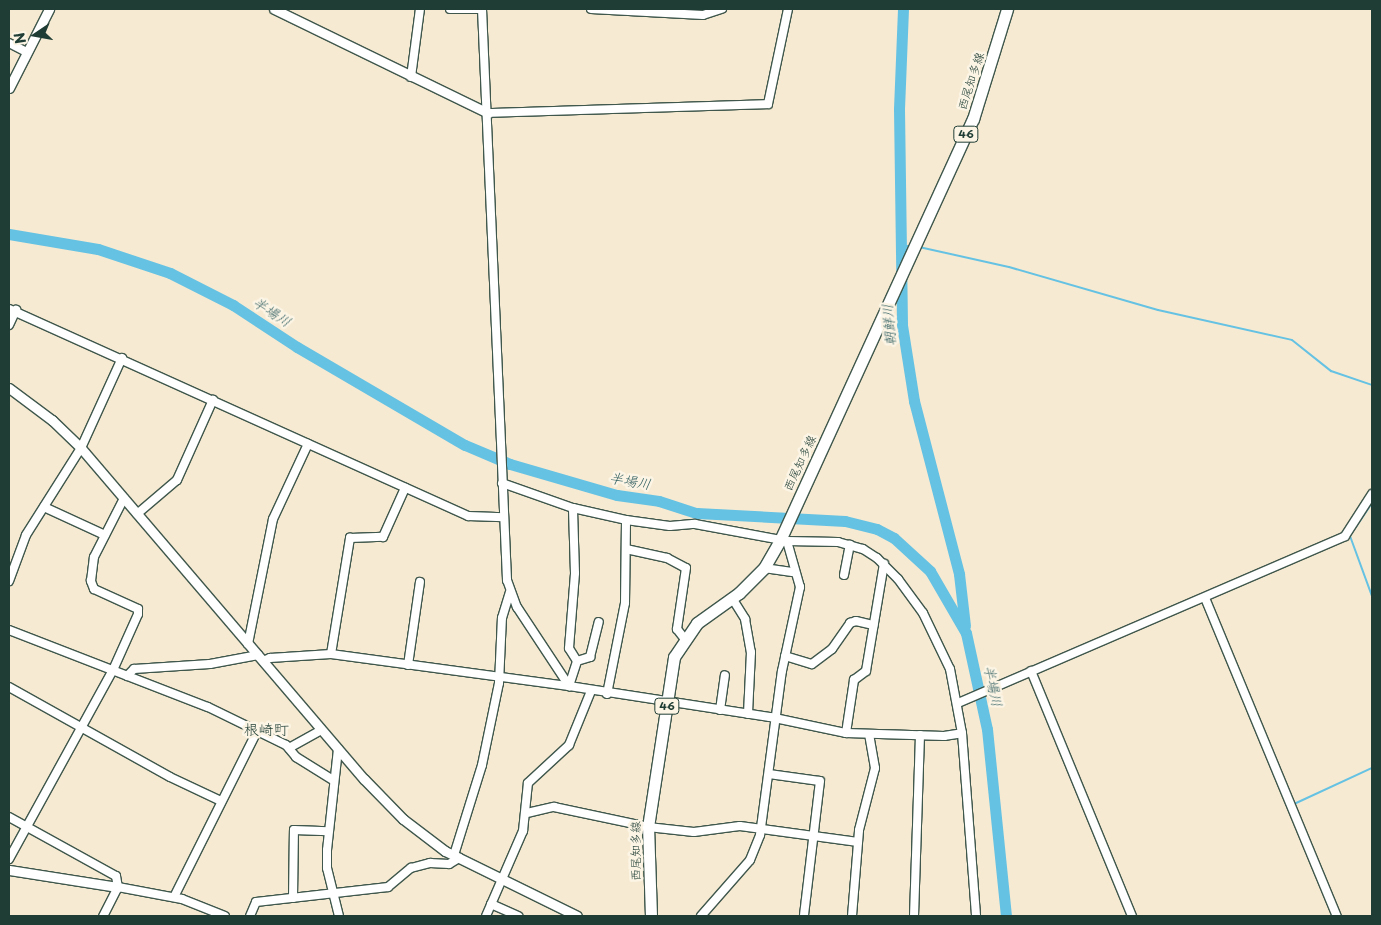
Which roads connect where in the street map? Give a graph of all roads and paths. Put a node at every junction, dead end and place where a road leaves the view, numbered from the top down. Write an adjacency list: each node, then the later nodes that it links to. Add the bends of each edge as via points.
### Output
1 (49, 9): 11 (street)
2 (275, 9): 12 (street)
3 (420, 9): 12 (street)
4 (450, 9): 5 (street)
5 (482, 9): 14 (street)
6 (591, 9): 7 (street, via 687,15 703,15)
7 (722, 9)
8 (788, 9): 14 (street, via 768,104)
9 (1007, 9): 32 (main road, 西尾知多線 / 46, via 973,119)
10 (9, 43): 11 (street)
11 (27, 52): 13 (street)
12 (411, 77): 14 (street)
13 (9, 88)
14 (488, 113): 22 (street)
15 (12, 309): 16 (street); 17 (street)
16 (9, 324)
17 (122, 358): 19 (street); 21 (street)
18 (9, 388): 21 (street, via 52,420)
19 (213, 400): 20 (street); 28 (street, via 177,480)
20 (308, 444): 23 (street); 48 (street, via 273,519)
21 (81, 448): 25 (street); 26 (street)
22 (501, 480): 27 (street); 29 (street)
23 (405, 488): 29 (street, via 471,517); 49 (street, via 383,536 350,538)
24 (1372, 494): 43 (street, via 1345,536)
25 (124, 498): 28 (street); 31 (street)
26 (44, 507): 31 (street); 39 (street, via 26,535)
27 (573, 508): 30 (street); 52 (street, via 575,573 569,648)
28 (137, 514): 48 (street)
29 (504, 517): 41 (street)
30 (626, 520): 32 (street, via 670,526 695,524); 34 (street)
31 (105, 535): 54 (street, via 94,557 91,585 138,611)
32 (784, 536): 33 (street); 36 (main road, 西尾知多線 / 46); 37 (street)
33 (850, 545): 35 (street, via 870,553); 38 (street)
34 (626, 549): 47 (street, via 667,558 686,568 677,629); 62 (street, via 625,603)
35 (884, 564): 45 (street); 64 (street, via 911,596 931,629 950,669)
36 (764, 568): 37 (street); 42 (main road, 西尾知多線 / 46)
37 (794, 572): 50 (street, via 800,587)
38 (844, 575)
39 (9, 581)
40 (420, 582): 53 (street)
41 (510, 592): 58 (street, via 502,618); 59 (street)
42 (732, 598): 47 (main road, 西尾知多線 / 46); 66 (street, via 745,619 751,652)
43 (1205, 598): 55 (street); 112 (street)
44 (599, 622): 52 (street, via 590,657)
45 (874, 625): 50 (street, via 850,623 832,649 812,664); 71 (street, via 866,671 854,680)
46 (9, 630): 54 (street)
47 (684, 638): 63 (main road, 西尾知多線 / 46, via 674,657)
48 (248, 644): 51 (street)
49 (331, 654): 51 (street); 53 (street)
50 (785, 656): 67 (street)
51 (260, 658): 57 (street, via 134,669); 69 (street)
52 (577, 661): 59 (street)
53 (408, 665): 58 (street)
54 (112, 670): 57 (street); 68 (street)
55 (1031, 671): 64 (street); 111 (street)
56 (725, 675): 65 (street)
57 (127, 676): 70 (street, via 208,707)
58 (499, 678): 59 (street); 88 (street, via 482,765)
59 (569, 686): 61 (street)
60 (9, 687): 68 (street)
61 (591, 691): 62 (street); 80 (street, via 569,746 528,783)
62 (607, 694): 63 (street)
63 (668, 702): 65 (street); 83 (main road, 西尾知多線 / 46)
64 (959, 703): 72 (street)
65 (720, 710): 66 (street)
66 (748, 714): 67 (street)
67 (775, 721): 71 (street); 77 (street)
68 (82, 727): 79 (street, via 170,777); 82 (street)
69 (321, 730): 75 (street); 76 (street)
70 (257, 731): 75 (street); 79 (street)
71 (846, 733): 73 (street)
72 (962, 733): 74 (street); 110 (street)
73 (869, 735): 74 (street); 87 (street, via 875,768)
74 (920, 736): 109 (street)
75 (289, 748): 78 (street, via 296,757)
76 (338, 749): 78 (street); 88 (street, via 403,819)
77 (770, 774): 84 (street); 86 (street, via 820,781)
78 (333, 780): 85 (street)
79 (221, 801): 94 (street)
80 (527, 812): 83 (street, via 554,807); 91 (street, via 518,847)
81 (9, 817): 82 (street)
82 (26, 827): 89 (street); 92 (street, via 112,874 118,879)
83 (648, 827): 84 (street, via 694,832 740,826); 105 (main road, 西尾知多線 / 46)
84 (762, 829): 86 (street); 106 (street, via 750,860)
85 (328, 831): 93 (street, via 327,868); 95 (street, via 294,830)
86 (812, 836): 87 (street); 107 (street)
87 (858, 842): 108 (street)
88 (456, 857): 91 (street); 93 (street, via 449,864 430,863 411,868 388,887)
89 (9, 859)
90 (9, 870): 92 (street)
91 (502, 879): 96 (street); 97 (street)
92 (118, 887): 94 (street); 98 (street)
93 (333, 894): 95 (street); 101 (street)
94 (174, 897): 99 (street)
95 (294, 898): 100 (street, via 256,902)
96 (491, 904): 102 (street); 103 (street)
97 (564, 913): 104 (street)
98 (103, 916)
99 (225, 916)
100 (250, 916)
101 (340, 916)
102 (486, 916)
103 (515, 916)
104 (577, 916)
105 (651, 916)
106 (701, 916)
107 (804, 916)
108 (852, 916)
109 (914, 916)
110 (976, 916)
111 (1132, 916)
112 (1337, 916)

